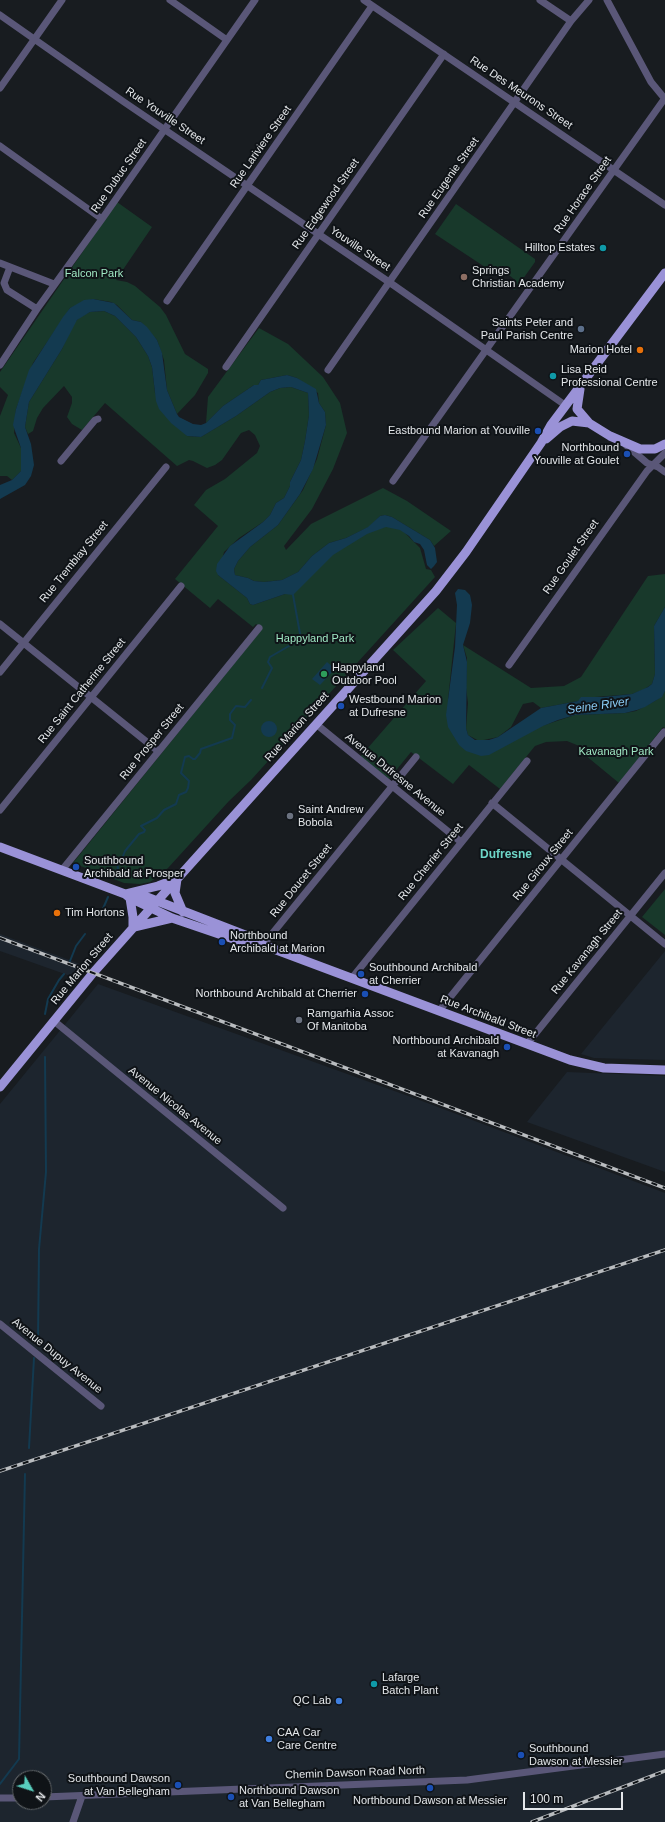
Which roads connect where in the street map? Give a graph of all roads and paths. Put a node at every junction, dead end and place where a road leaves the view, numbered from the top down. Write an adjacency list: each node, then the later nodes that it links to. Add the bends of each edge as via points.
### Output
1 (62, 0): 11 (street)
2 (170, 0): 12 (street)
3 (255, 0): 12 (street, Rue Dubuc Street)
4 (364, 0): 8 (street, Rue Des Meurons Street)
5 (540, 0): 10 (street)
6 (589, 0): 10 (street, Rue Eugenie Street)
7 (607, 0): 15 (street, via 651,82)
8 (372, 6): 13 (street, Rue Des Meurons Street); 20 (street, Rue Lariviere Street)
9 (0, 15): 11 (street, Rue Youville Street)
10 (571, 21): 16 (street, Rue Eugenie Street)
11 (34, 40): 14 (street); 17 (street, Rue Youville Street)
12 (227, 40): 17 (street, Rue Dubuc Street)
13 (444, 54): 16 (street, Rue Des Meurons Street); 23 (street, Rue Edgewood Street)
14 (0, 88)
15 (665, 98): 19 (street, Rue Horace Street)
16 (515, 102): 19 (street, Rue Des Meurons Street); 27 (street, Rue Eugenie Street)
17 (164, 130): 20 (street, Rue Youville Street); 22 (street, Rue Dubuc Street)
18 (0, 146): 22 (street)
19 (614, 170): 21 (street, Rue Des Meurons Street); 31 (street, Rue Horace Street)
20 (247, 186): 23 (street, Rue Youville Street); 29 (street, Rue Lariviere Street)
21 (665, 205)
22 (102, 219): 28 (street, Rue Dubuc Street)
23 (318, 235): 27 (street, Youville Street); 33 (street, Rue Edgewood Street)
24 (0, 263): 25 (street)
25 (10, 267): 28 (street); 30 (street, via 4,283 7,290)
26 (665, 273): 35 (main road, Rue Marion Street)
27 (389, 282): 31 (street); 34 (street, Rue Eugenie Street)
28 (54, 284): 30 (street, Rue Dubuc Street)
29 (167, 301)
30 (37, 309): 32 (street, Rue Dubuc Street)
31 (486, 350): 36 (street); 47 (street, Rue Horace Street)
32 (0, 365)
33 (226, 367)
34 (328, 370)
35 (581, 386): 36 (main road, Rue Marion Street); 38 (main road, via 577,408)
36 (565, 405): 39 (main road, Rue Marion Street)
37 (98, 419): 43 (street)
38 (589, 423): 39 (main road, via 572,421 560,427); 40 (main road)
39 (541, 443): 55 (main road, Rue Marion Street, via 436,591)
40 (625, 444): 41 (main road, via 640,449); 44 (street, via 646,463)
41 (665, 444)
42 (665, 453): 44 (street, Rue Goulet Street)
43 (61, 461)
44 (653, 465): 46 (street); 52 (street, Rue Goulet Street)
45 (166, 467): 51 (street, Rue Tremblay Street)
46 (665, 472)
47 (393, 481)
48 (181, 586): 54 (street, Rue Saint Catherine Street)
49 (0, 624): 51 (street)
50 (259, 628): 57 (street, Rue Prosper Street)
51 (23, 643): 53 (street, Rue Tremblay Street); 54 (street)
52 (509, 665)
53 (0, 672)
54 (91, 698): 57 (street); 62 (street, Rue Saint Catherine Street)
55 (316, 724): 60 (street, Avenue Dufresne Avenue); 68 (main road, Rue Marion Street)
56 (664, 732): 65 (street, Rue Giroux Street)
57 (158, 751): 66 (street, Rue Prosper Street)
58 (416, 757): 60 (street, Rue Doucet Street)
59 (527, 761): 61 (street, Rue Cherrier Street)
60 (392, 786): 63 (street, Avenue Dufresne Avenue); 76 (street, Rue Doucet Street)
61 (492, 803): 63 (street, Rue Cherrier Street); 65 (street)
62 (0, 810)
63 (461, 842): 77 (street, Rue Cherrier Street)
64 (0, 847): 66 (main road, Rue Archibald Street)
65 (562, 859): 72 (street); 78 (street, Rue Giroux Street)
66 (62, 870): 69 (main road, Rue Archibald Street)
67 (665, 873): 72 (street, Rue Kavanagh Street)
68 (178, 878): 69 (main road); 70 (main road, Rue Marion Street); 71 (main road, via 175,889)
69 (127, 894): 70 (main road, Rue Archibald Street); 74 (main road)
70 (153, 905): 71 (main road, Rue Archibald Street); 73 (main road, Rue Archibald Street); 74 (main road, Rue Marion Street)
71 (183, 912): 76 (main road, Rue Archibald Street, via 258,940)
72 (630, 916): 75 (street); 80 (street, Rue Kavanagh Street)
73 (172, 918): 74 (main road); 76 (main road, Rue Archibald Street, via 252,946)
74 (133, 928): 79 (main road, Rue Marion Street)
75 (665, 944)
76 (263, 945): 77 (main road, Rue Archibald Street)
77 (352, 978): 78 (main road, Rue Archibald Street)
78 (439, 1011): 80 (main road, Rue Archibald Street)
79 (54, 1021): 82 (main road, Rue Marion Street); 83 (street, Avenue Nicolas Avenue)
80 (527, 1044): 81 (main road, Rue Archibald Street, via 570,1060 604,1068)
81 (665, 1070)
82 (0, 1086)
83 (283, 1208)
84 (0, 1324): 85 (street, Avenue Dupuy Avenue)
85 (101, 1406)
86 (665, 1754): 87 (street, Chemin Dawson Road North, via 467,1780)
87 (82, 1796): 88 (street, Chemin Dawson Road North); 91 (street)
88 (52, 1797)
89 (12, 1799): 90 (street)
90 (1, 1800)
91 (73, 1822)

